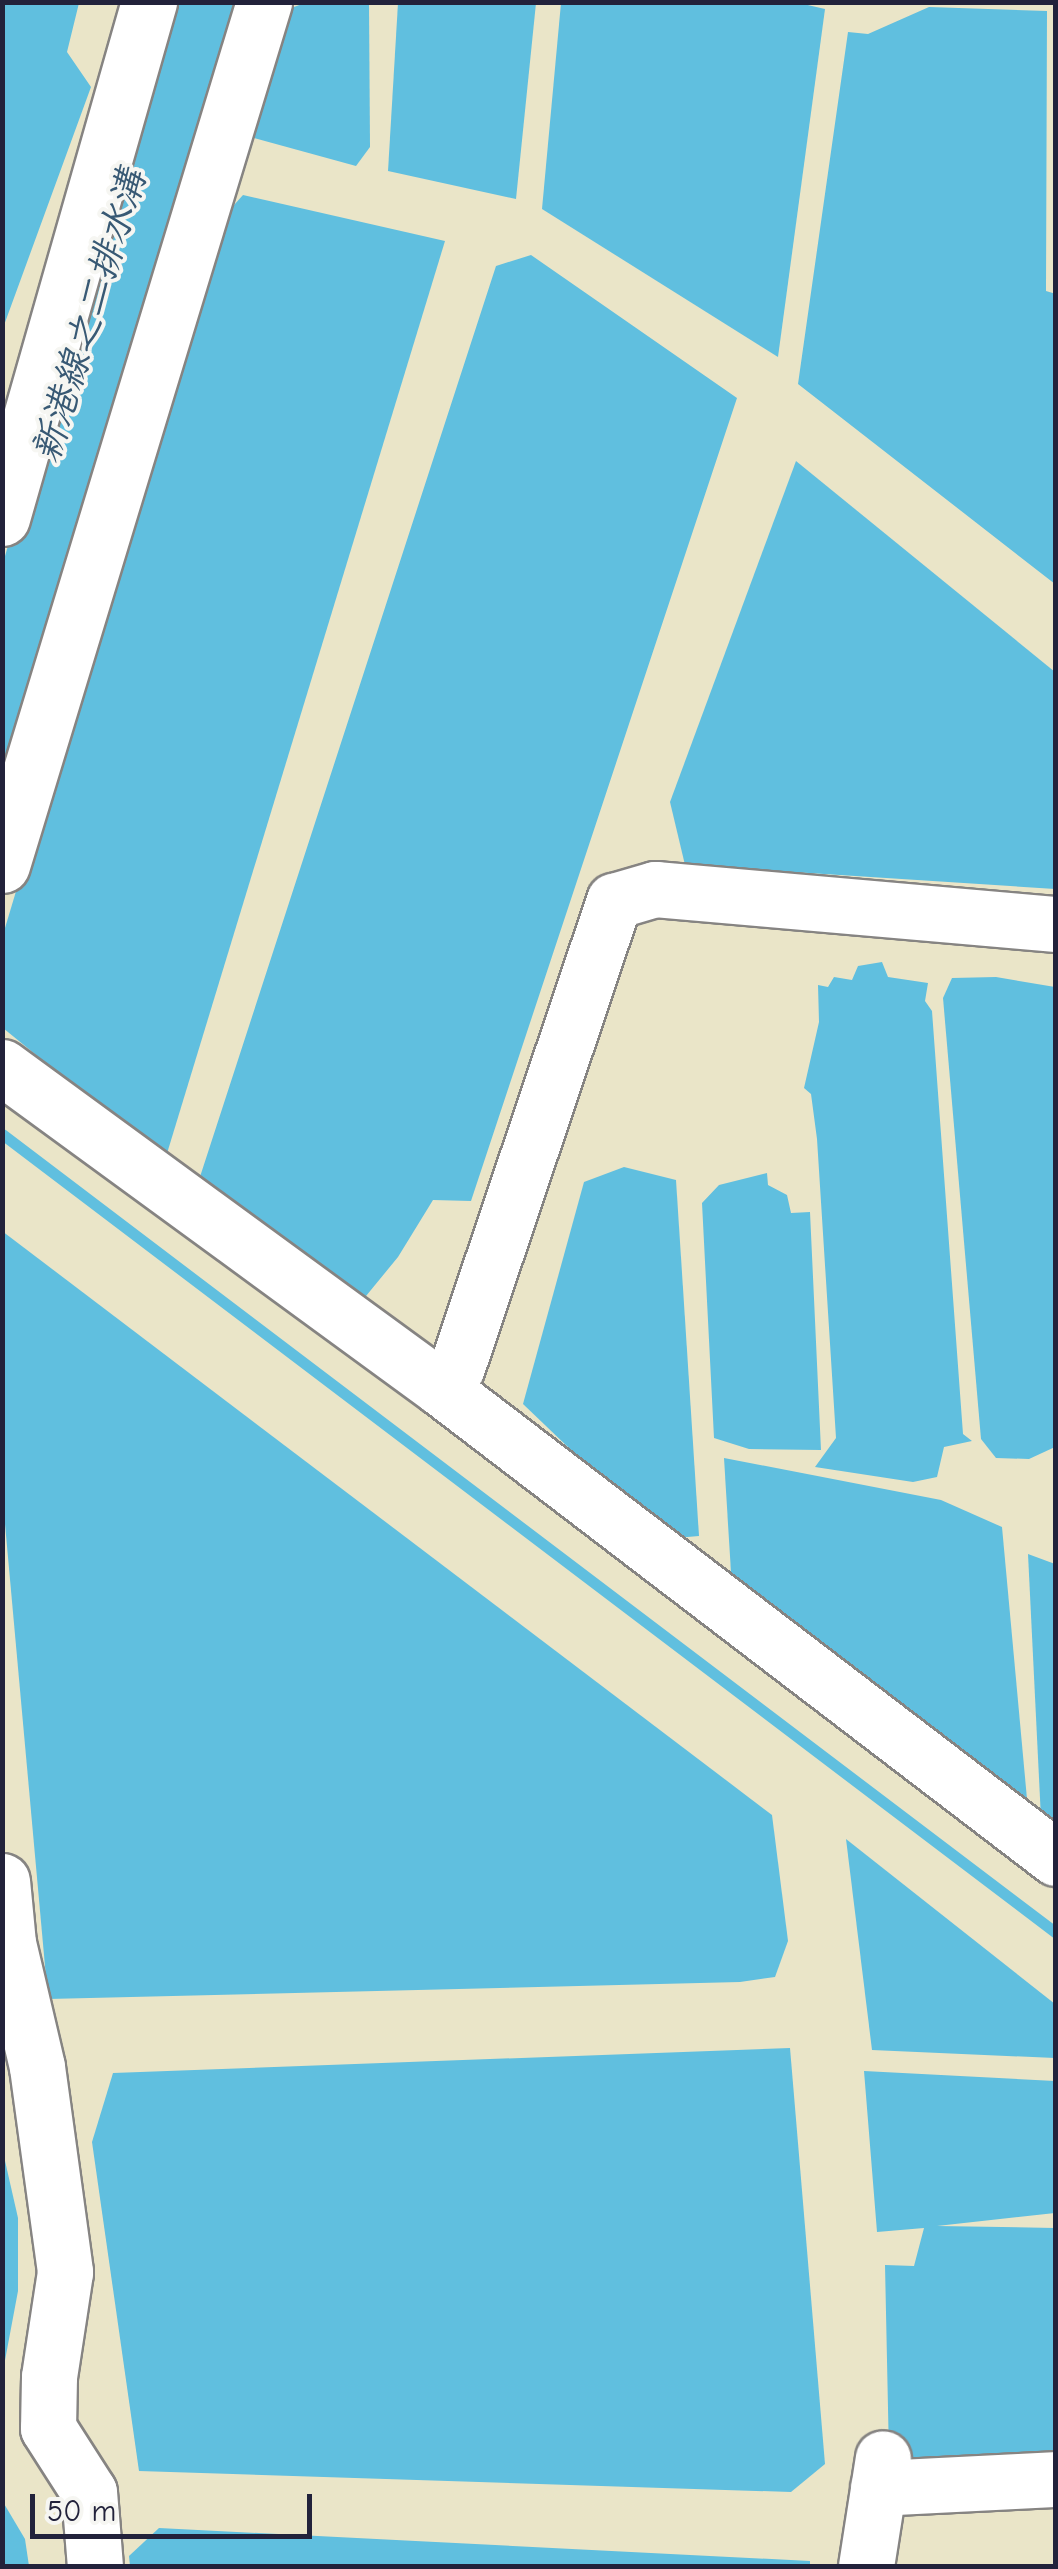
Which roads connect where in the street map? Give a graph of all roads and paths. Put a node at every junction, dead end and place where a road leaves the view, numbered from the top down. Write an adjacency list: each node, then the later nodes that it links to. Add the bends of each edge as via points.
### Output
1 (149, 2): 3 (lane)
2 (264, 2): 4 (lane)
3 (6, 495)
4 (2, 865)
5 (1056, 924): 7 (lane, via 655,888 614,901 457,1366)
6 (2, 1068): 7 (lane)
7 (441, 1388): 8 (lane)
8 (1056, 1858)
9 (2, 1881): 11 (lane, via 65,2272 48,2376 48,2428 89,2492)
10 (1056, 2479): 12 (lane, via 881,2473)
11 (95, 2566)
12 (866, 2566)

